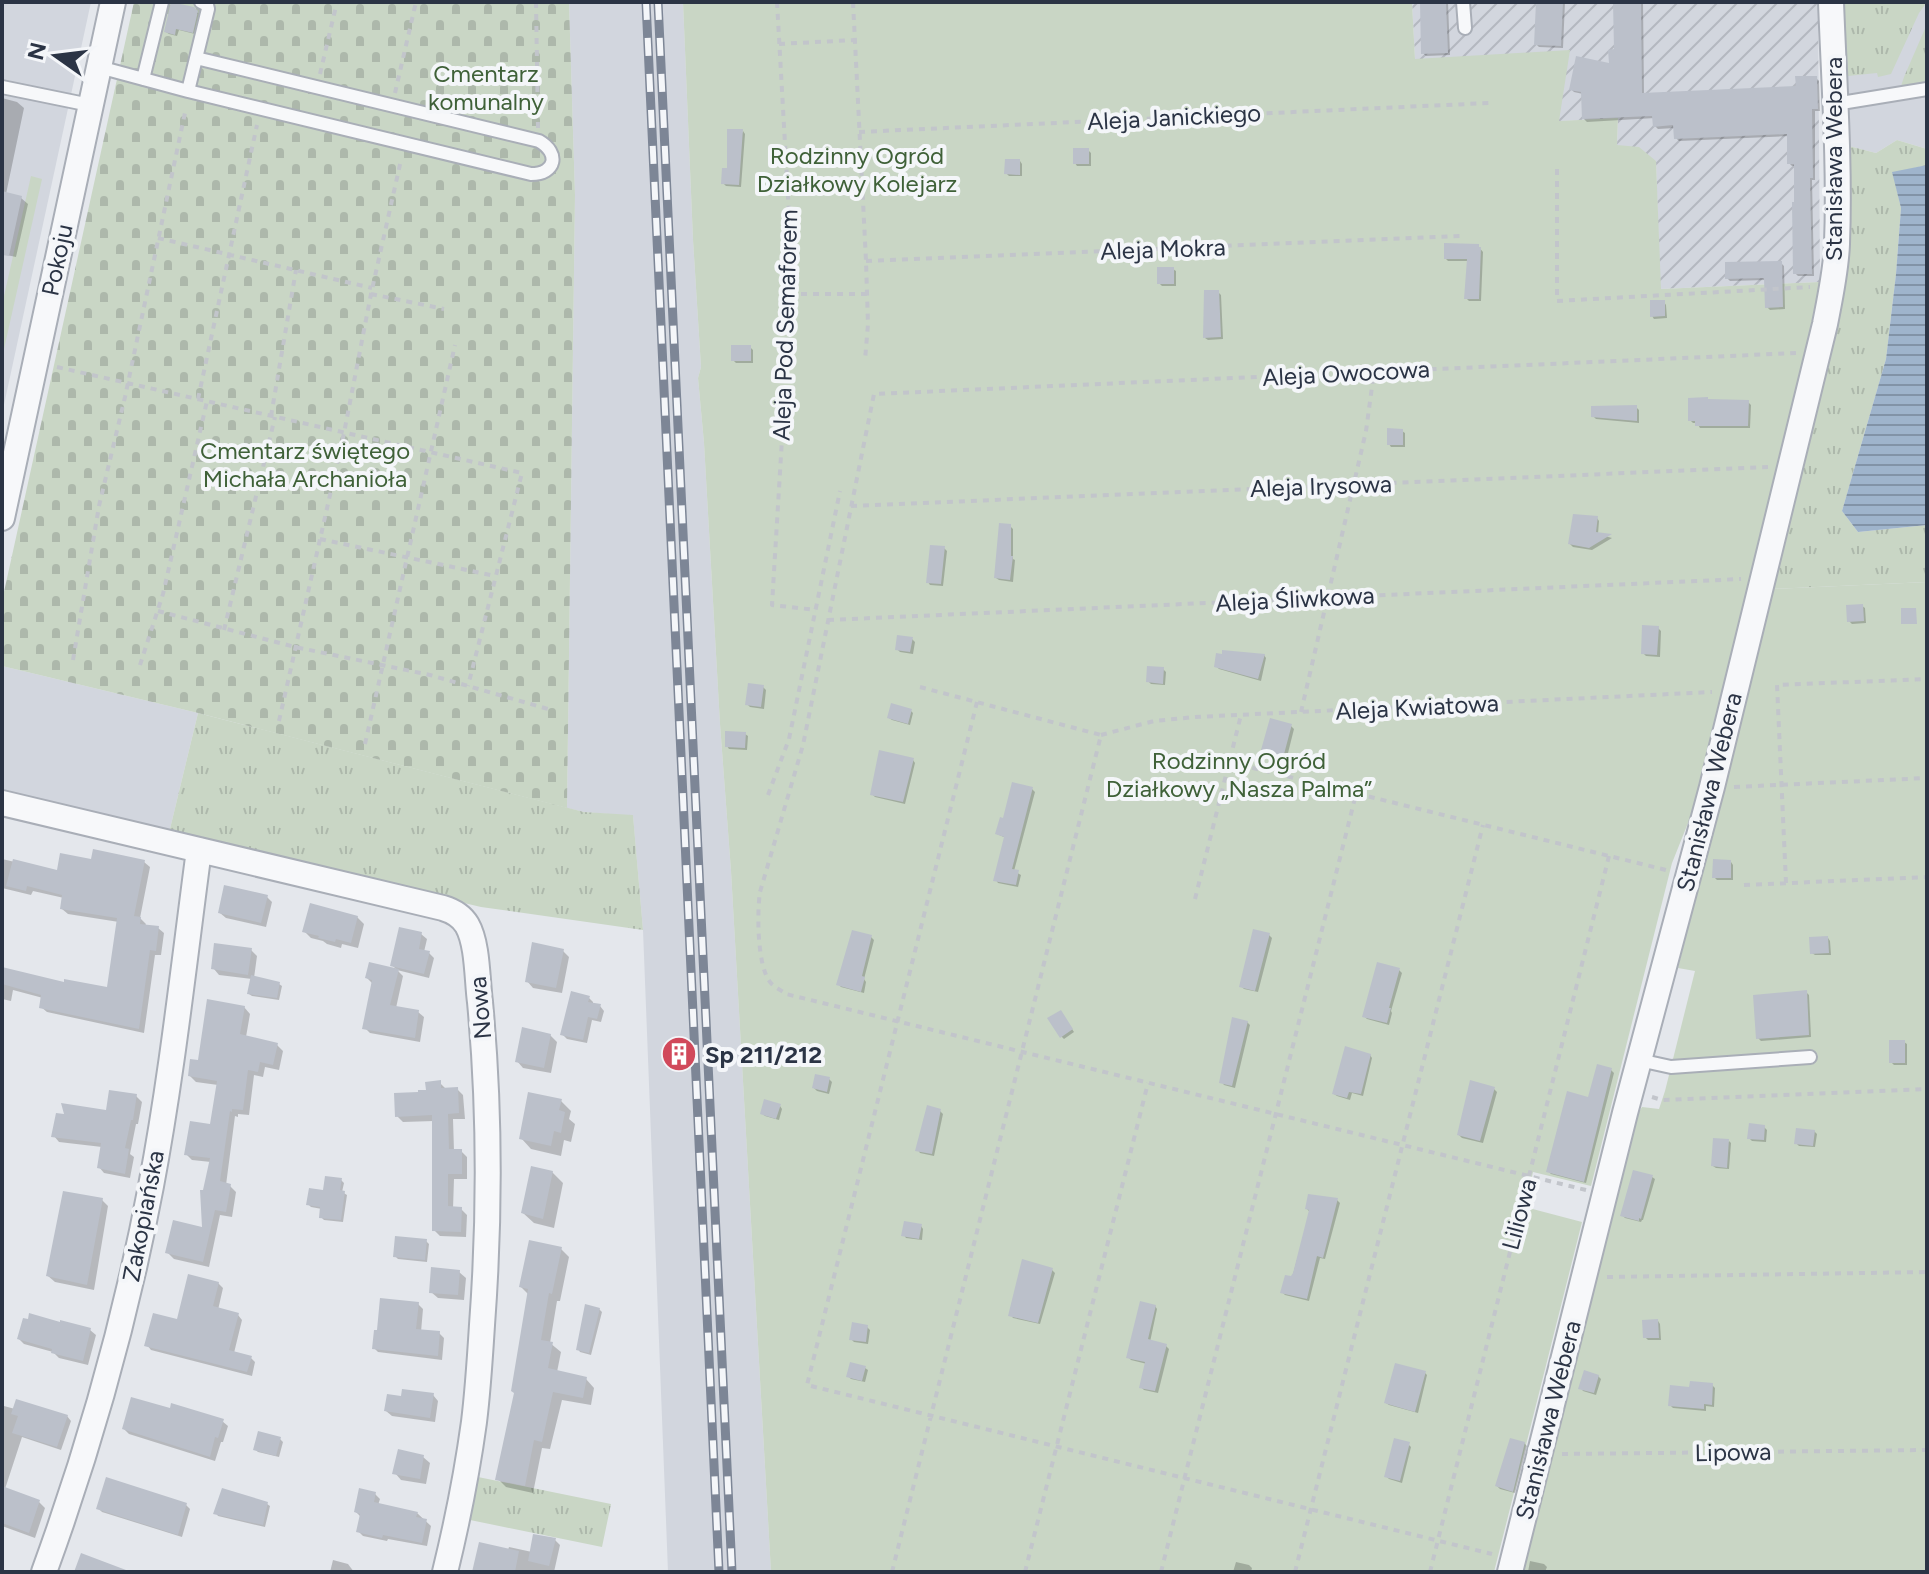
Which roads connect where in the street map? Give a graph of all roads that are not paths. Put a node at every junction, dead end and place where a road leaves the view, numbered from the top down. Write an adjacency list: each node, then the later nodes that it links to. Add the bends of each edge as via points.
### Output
1 (113, 2): 8 (street, Pokoju)
2 (162, 2): 9 (lane)
3 (201, 2): 7 (lane, via 208,9)
4 (1463, 2): 6 (lane)
5 (1831, 2): 13 (street, Stanisława Webera)
6 (1465, 28)
7 (196, 58): 12 (lane); 12 (lane, via 539,141 548,146 552,164 548,171 531,174)
8 (99, 67): 9 (lane); 14 (street, Pokoju)
9 (143, 79): 12 (lane)
10 (2, 87): 14 (lane)
11 (1927, 89): 13 (lane)
12 (188, 91)
13 (1835, 104): 19 (street, Stanisława Webera, via 1837,246 1831,290 1712,787)
14 (90, 105): 15 (street, Pokoju)
15 (2, 518)
16 (2, 803): 17 (street, Nowa)
17 (199, 850): 21 (street, Zakopiańska, via 165,1101 135,1265 99,1407); 22 (street, Nowa, via 443,908 455,912 471,934 487,1090 488,1225 474,1421)
18 (1810, 1057): 19 (lane, via 1671,1067)
19 (1639, 1060): 20 (street, Stanisława Webera)
20 (1511, 1566)
21 (44, 1572)
22 (445, 1572)

